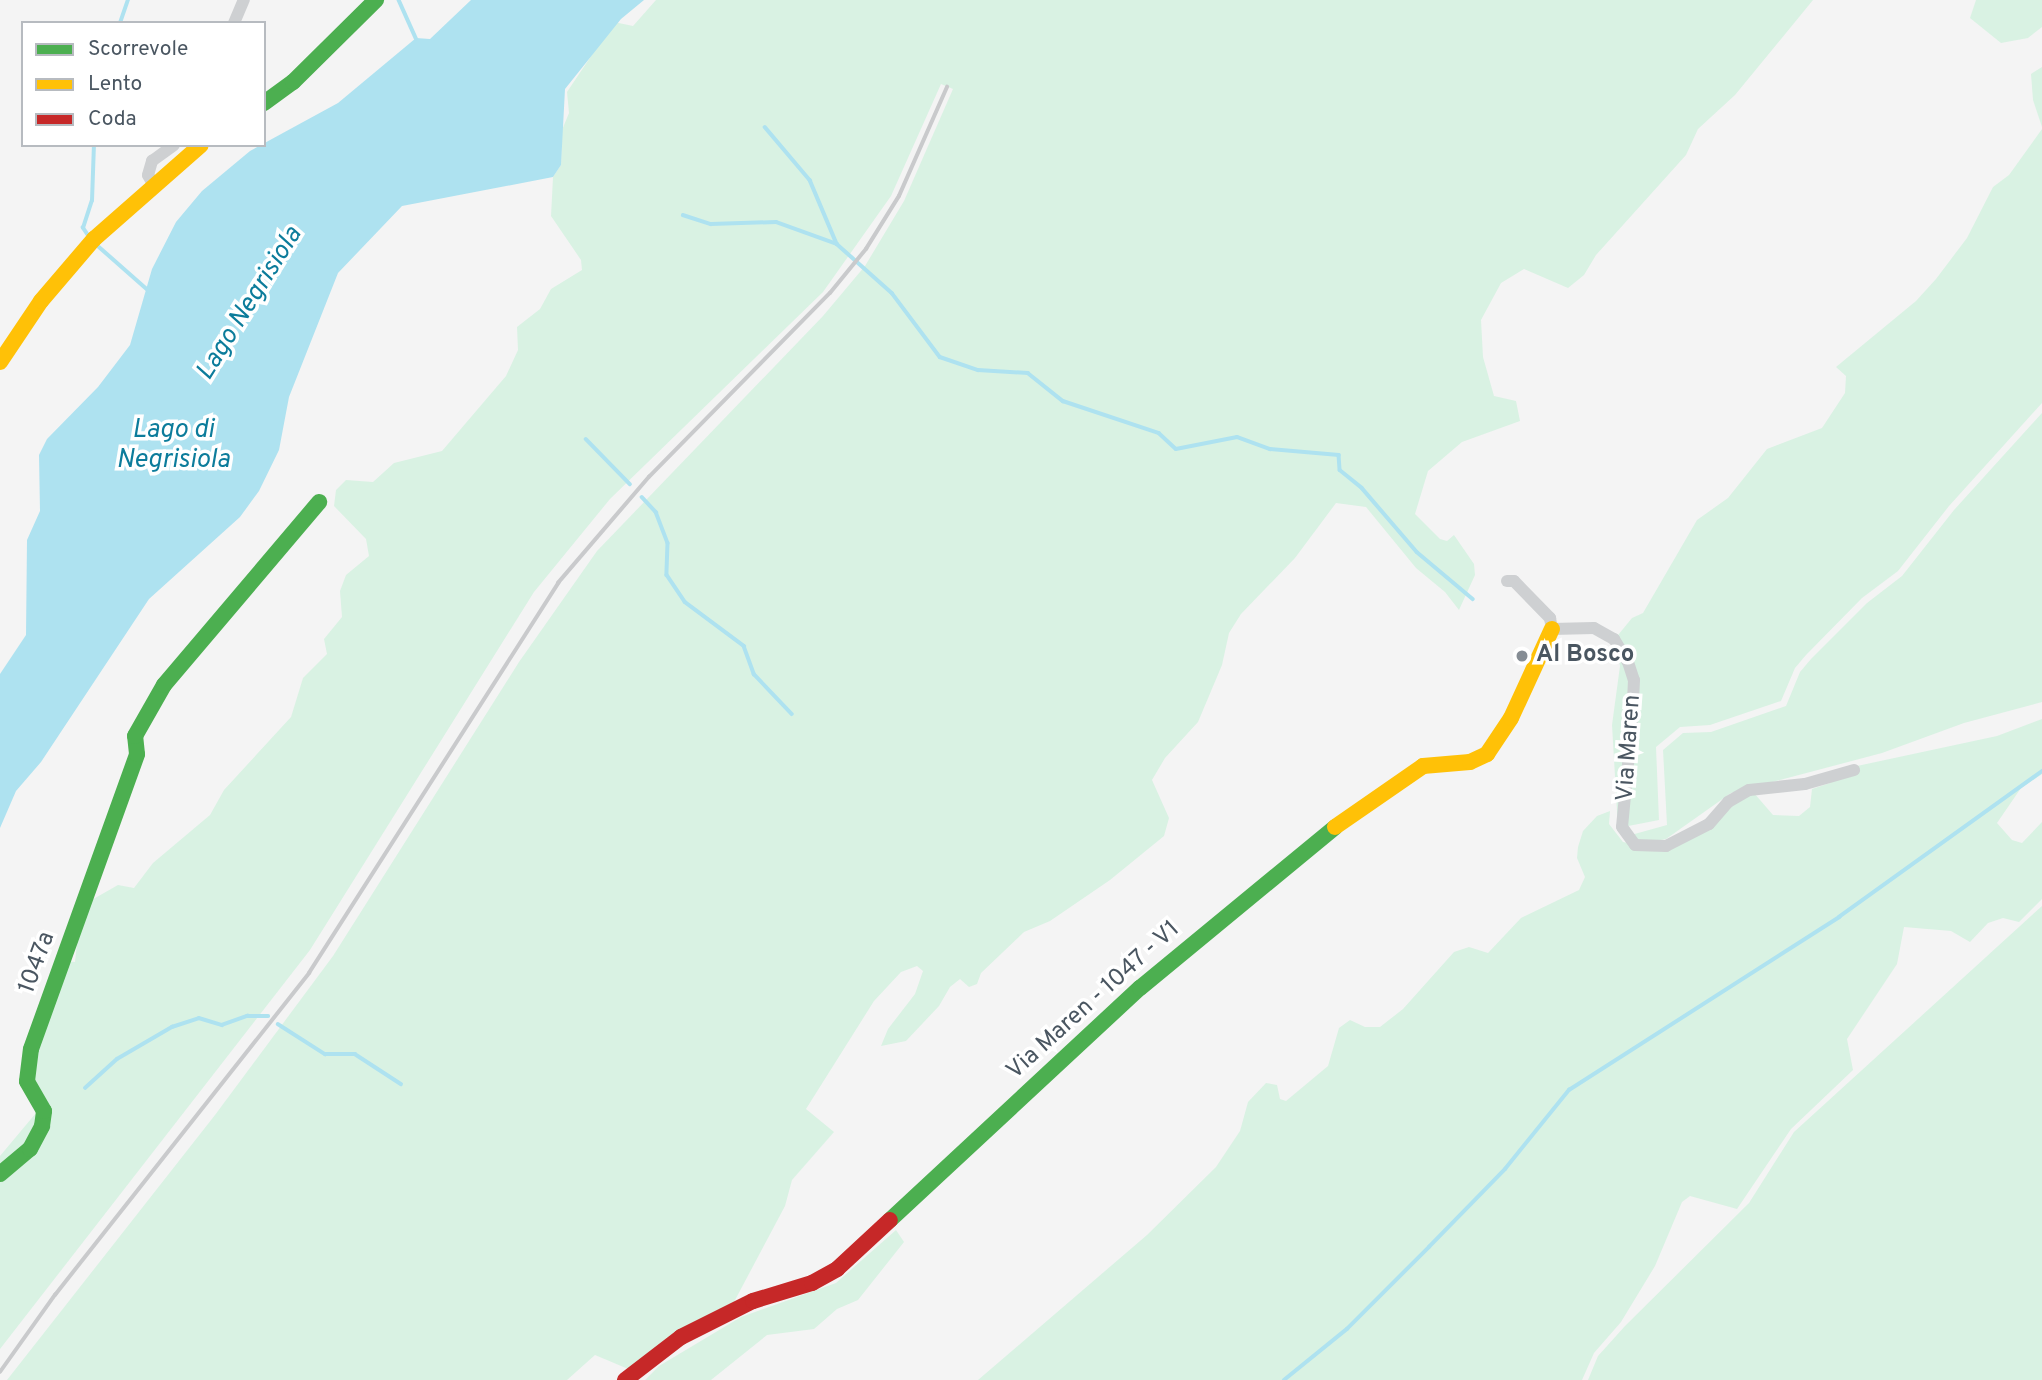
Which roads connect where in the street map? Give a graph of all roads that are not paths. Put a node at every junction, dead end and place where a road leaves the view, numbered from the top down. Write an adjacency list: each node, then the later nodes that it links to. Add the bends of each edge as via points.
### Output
1 (244, 0): 3 (street)
2 (376, 0): 4 (street, via 293,82)
3 (235, 21)
4 (266, 102)
5 (171, 147): 7 (street, via 152,161 148,175)
6 (199, 147): 7 (street)
7 (153, 184): 8 (street, via 92,240 41,301)
8 (0, 362)
9 (319, 502): 13 (street, 1047a, via 164,685 135,736 137,754 31,1049 27,1081 44,1111 42,1126 30,1149)
10 (1507, 581): 11 (street, via 1514,581 1550,618)
11 (1552, 629): 12 (street, Via Maren, via 1594,628 1614,639 1628,662 1634,680 1622,827 1629,841 1649,848 1667,846 1709,824 1728,802 1749,790 1805,784); 14 (street, Via Maren - 1047 - V1, via 1511,718 1487,754 1470,762 1423,766 1340,823 1140,988 837,1269 812,1283 754,1301 681,1337)
12 (1854, 770)
13 (0, 1174)
14 (625, 1380)

